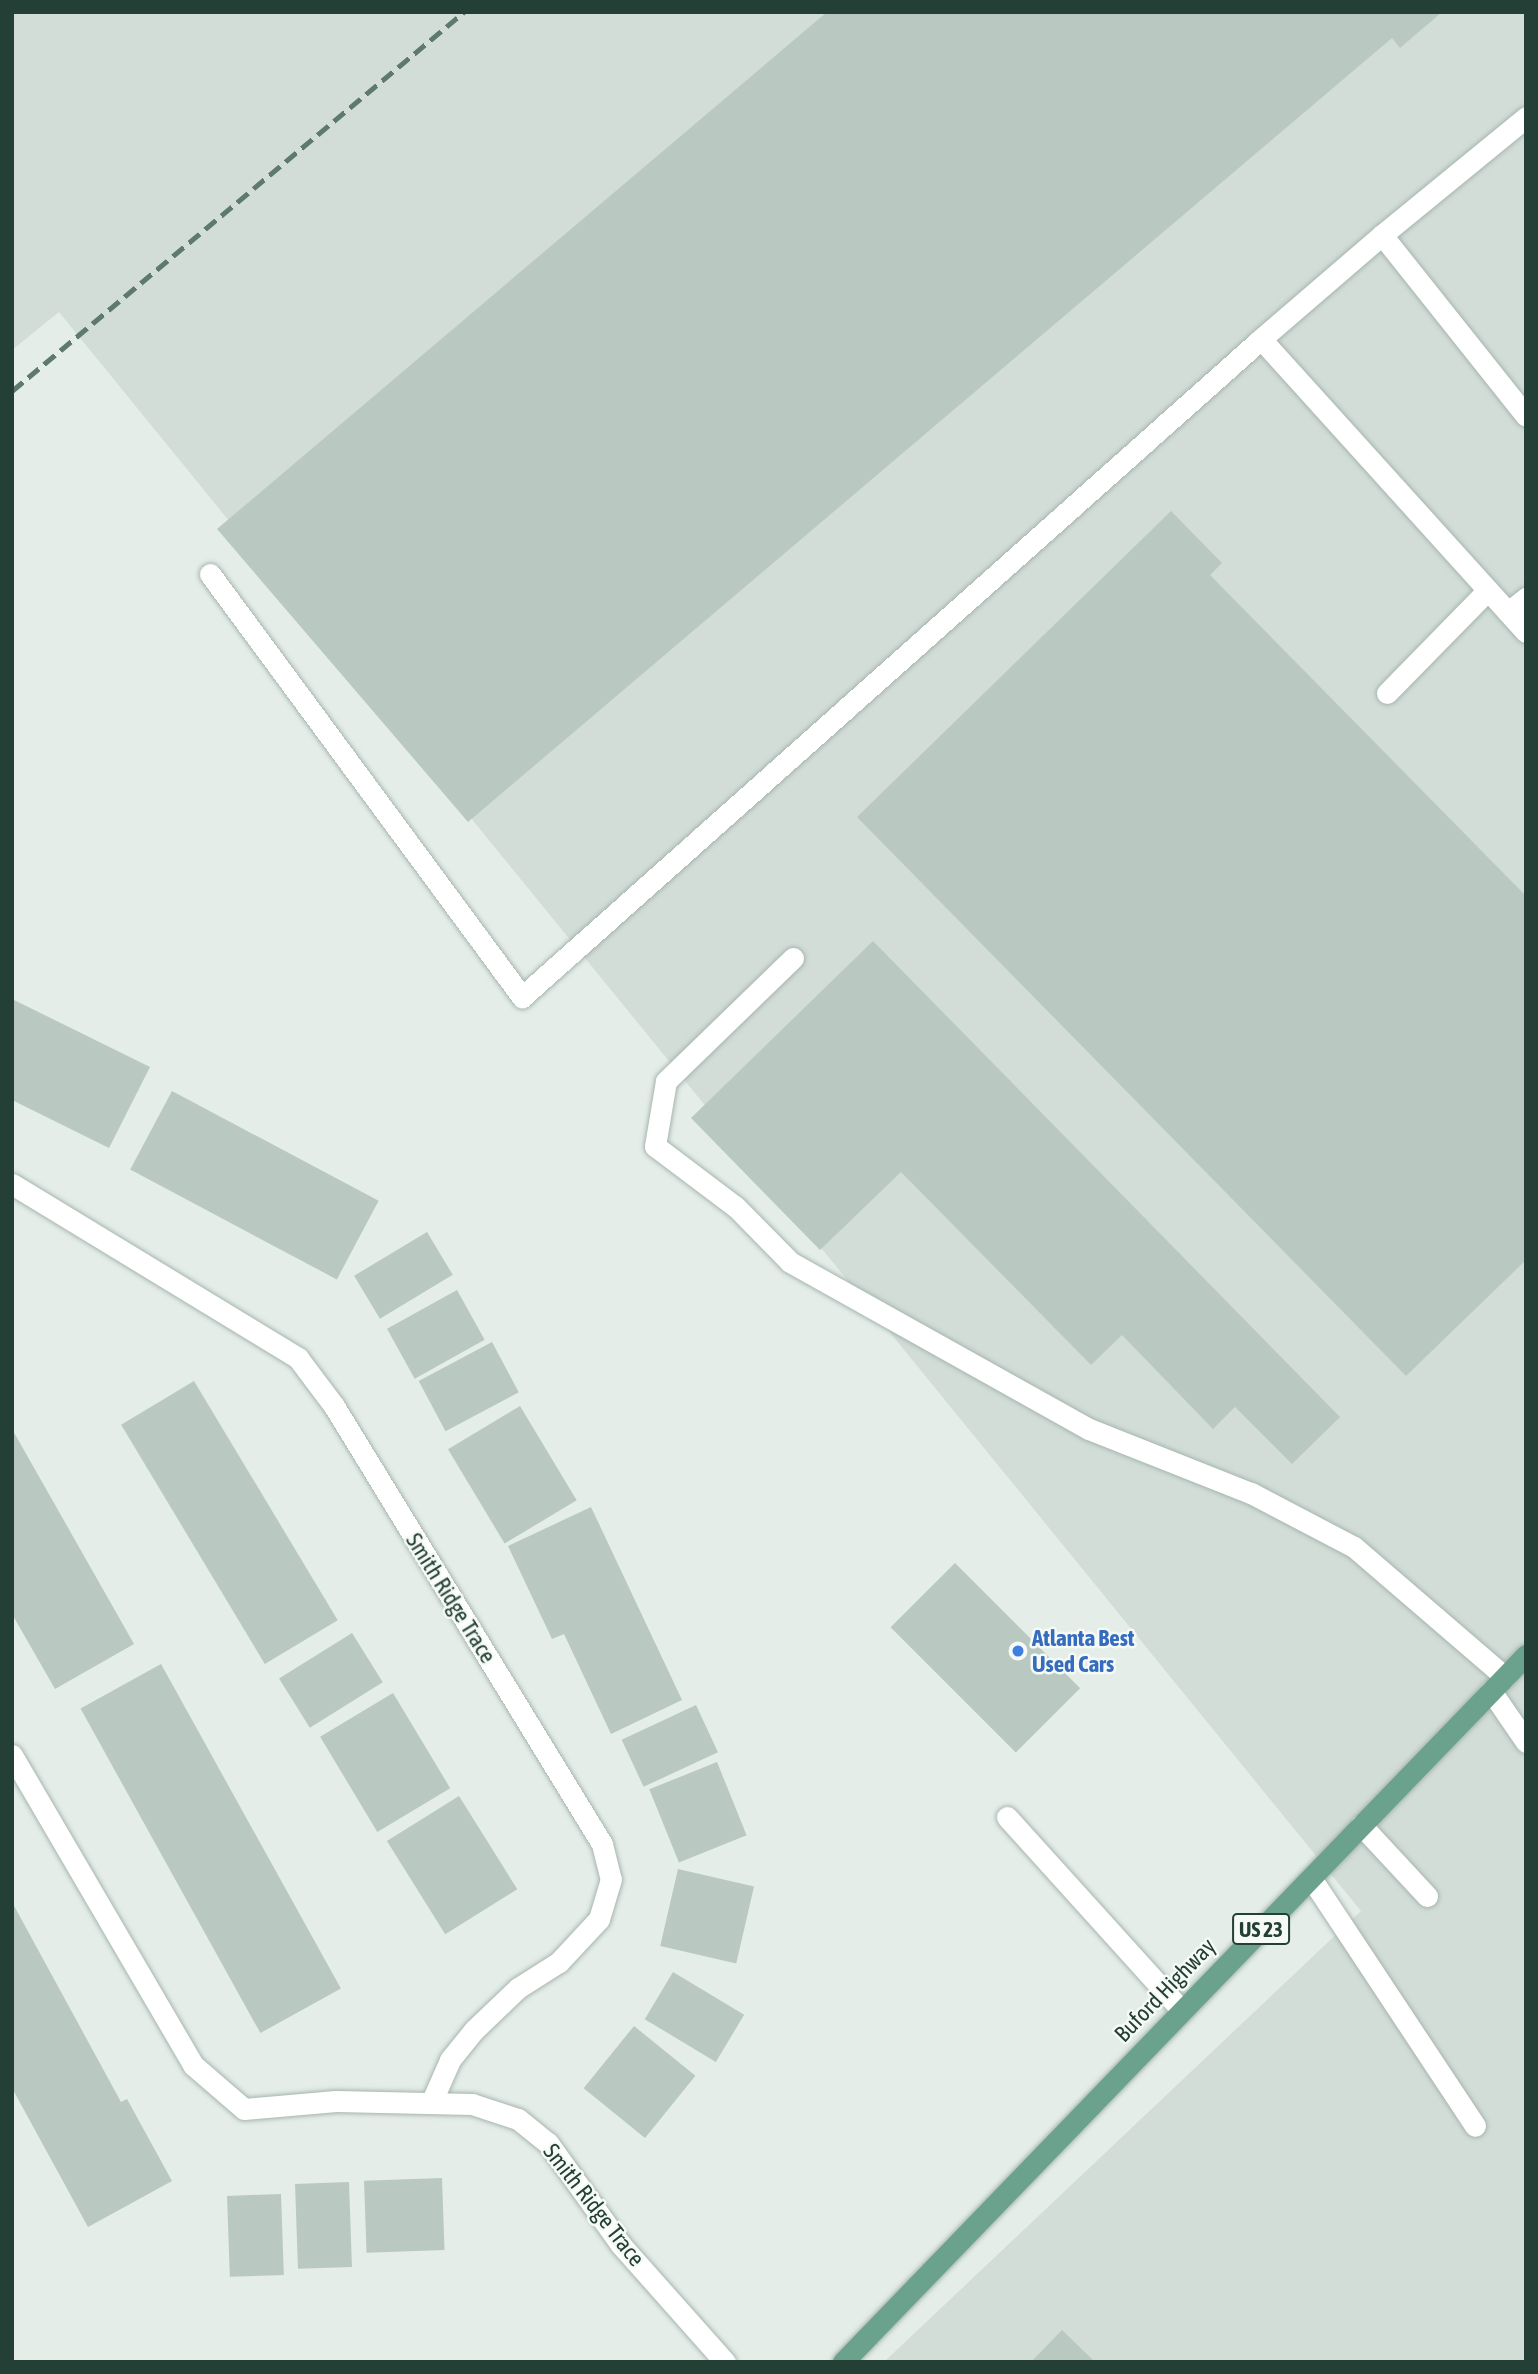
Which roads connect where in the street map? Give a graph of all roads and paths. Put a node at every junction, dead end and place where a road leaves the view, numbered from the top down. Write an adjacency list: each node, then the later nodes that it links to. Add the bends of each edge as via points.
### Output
1 (1526, 117): 2 (street)
2 (1382, 235): 3 (street); 4 (street)
3 (1261, 339): 5 (street, via 522,997); 6 (street)
4 (1526, 416)
5 (210, 574)
6 (1488, 590): 8 (street); 10 (street)
7 (1526, 598): 8 (street)
8 (1508, 612): 9 (street)
9 (1526, 632)
10 (1387, 693)
11 (793, 958): 14 (street, via 666,1081 655,1146 736,1207 790,1262 1089,1429 1251,1493 1354,1547)
12 (12, 1184): 22 (street, Smith Ridge Trace, via 299,1358 334,1406 602,1844 611,1879 599,1919 559,1962 518,1989 474,2030 450,2060)
13 (1526, 1655): 14 (main road, Buford Highway / US 23)
14 (1498, 1684): 15 (street); 18 (main road, Buford Highway / US 23)
15 (1526, 1742)
16 (12, 1755): 22 (street, Smith Ridge Trace, via 193,2065 244,2109 336,2101)
17 (1007, 1817): 21 (street)
18 (1361, 1825): 19 (main road, Buford Highway / US 23); 20 (street)
19 (1311, 1878): 21 (main road, Buford Highway / US 23); 23 (street)
20 (1427, 1896)
21 (1182, 2011): 25 (main road, Buford Highway / US 23)
22 (431, 2103): 24 (street, Smith Ridge Trace, via 472,2104 518,2119 548,2143 621,2245)
23 (1475, 2126)
24 (725, 2362)
25 (843, 2362)

